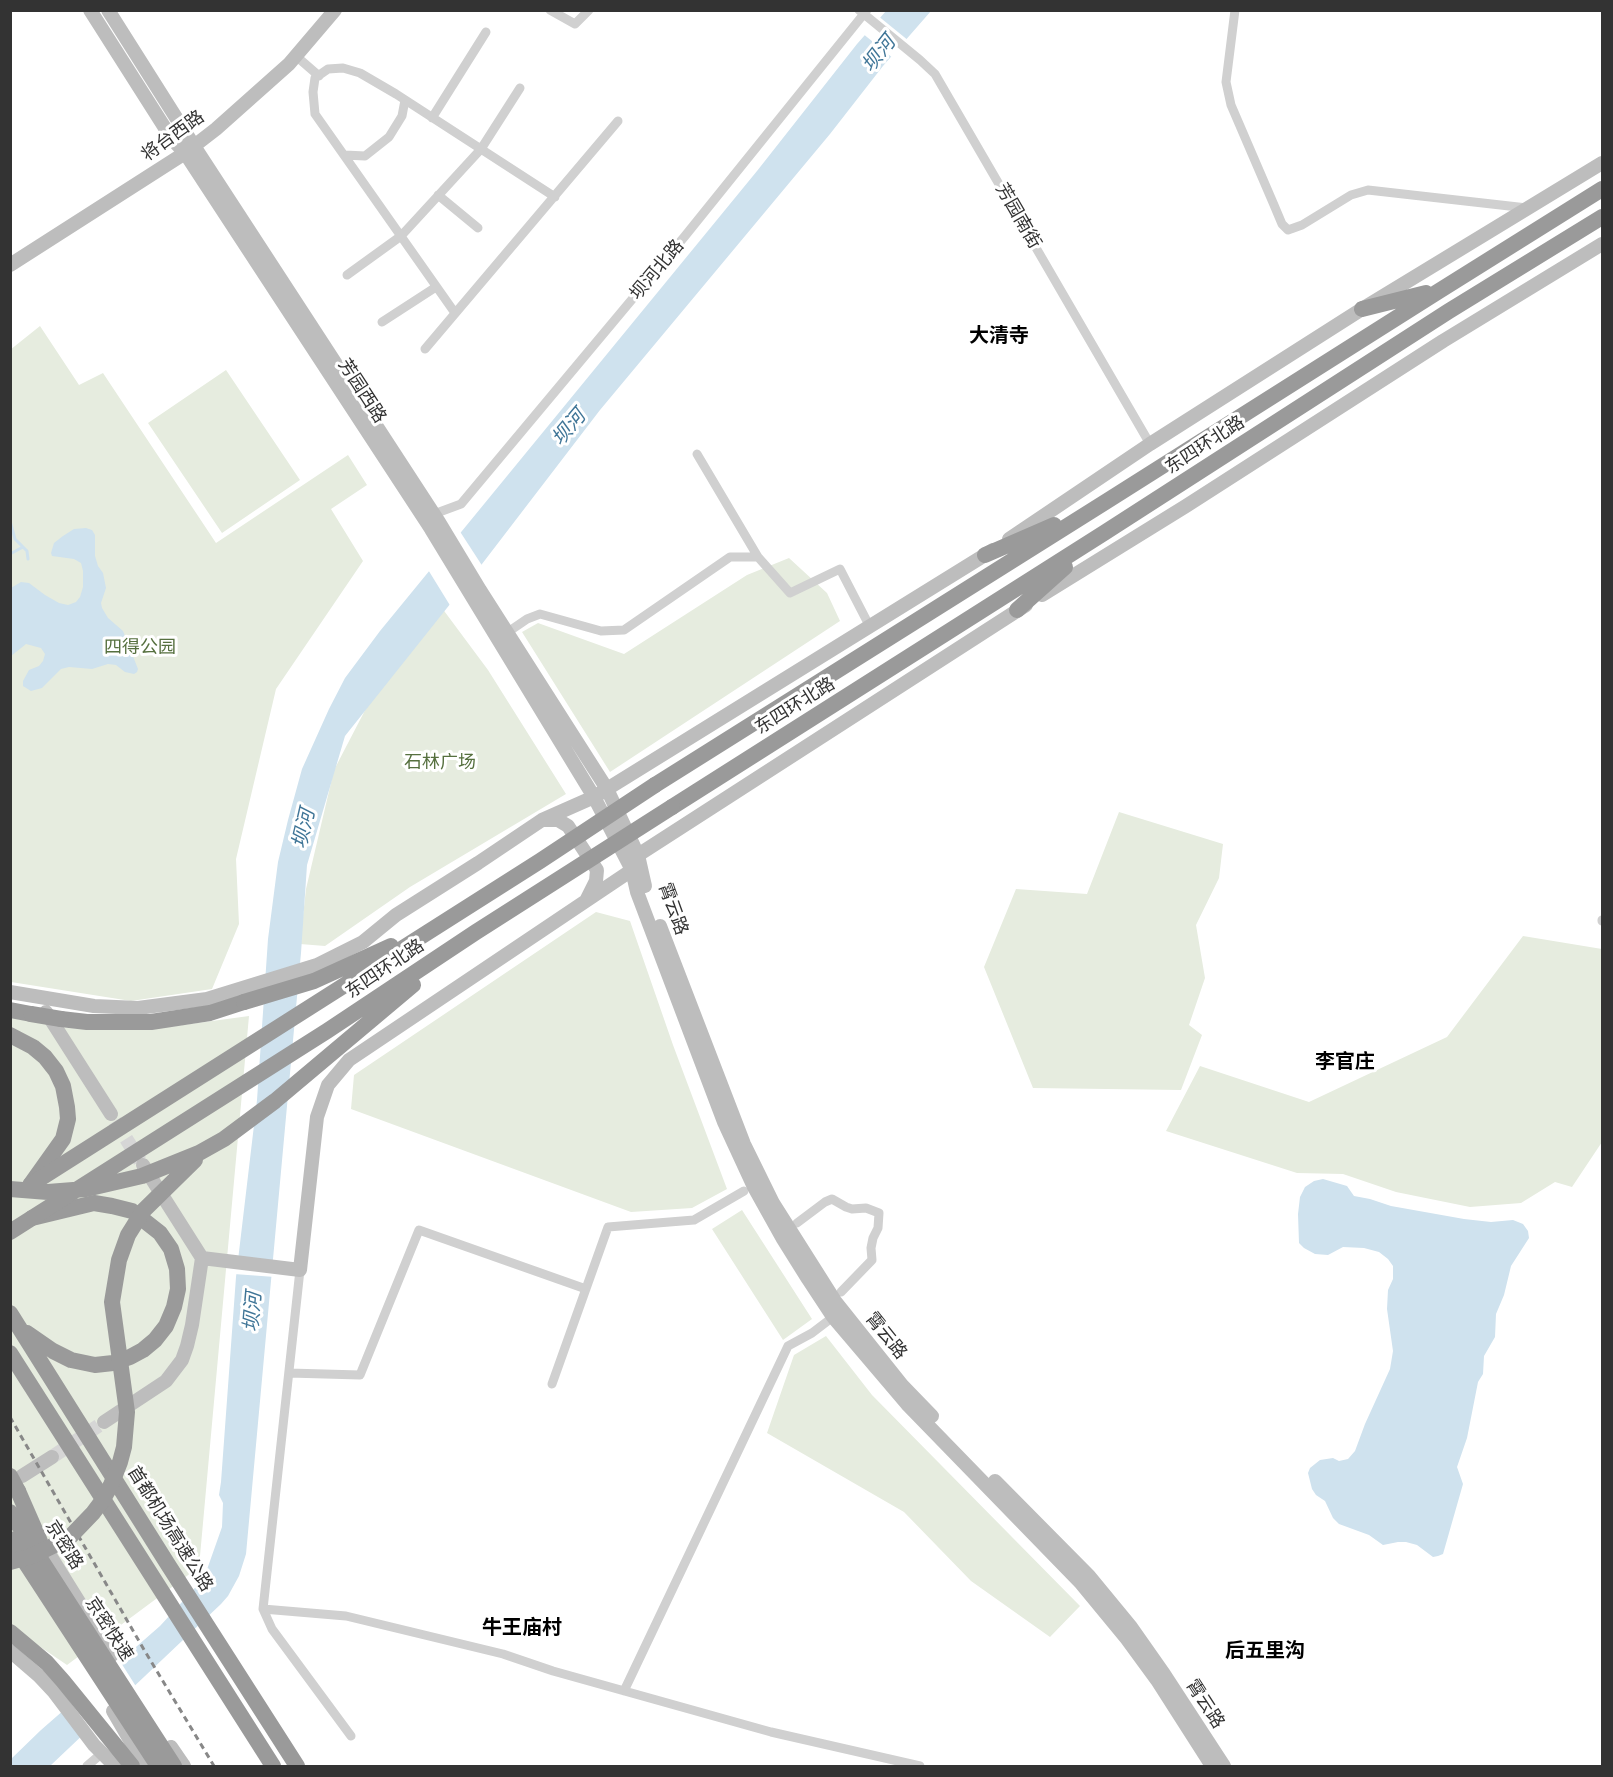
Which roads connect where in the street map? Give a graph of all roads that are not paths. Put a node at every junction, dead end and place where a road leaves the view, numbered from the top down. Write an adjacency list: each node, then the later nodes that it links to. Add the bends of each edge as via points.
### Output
1 (90, 10): 16 (street, 芳园西路, via 171,139)
2 (108, 10): 16 (street, 芳园西路)
3 (335, 10): 9 (street, 将台西路)
4 (550, 10): 5 (street, via 575,24)
5 (589, 10)
6 (1235, 10): 22 (street, via 1226,82 1231,105 1288,230 1351,195 1368,190)
7 (865, 14): 35 (street, 芳园南街, via 935,74); 38 (street, 坝河北路, via 461,504)
8 (486, 32): 13 (street)
9 (296, 56): 10 (street); 16 (street, 将台西路)
10 (319, 76): 12 (street, via 328,69 344,68 360,73); 17 (street, via 315,78 313,92 315,114)
11 (520, 88): 15 (street)
12 (405, 100): 13 (street); 17 (street, via 402,116 389,137 365,156)
13 (432, 118): 15 (street)
14 (618, 121): 21 (street)
15 (481, 149): 20 (street); 21 (street)
16 (190, 150): 27 (street, 将台西路); 38 (street, 芳园西路)
17 (345, 155): 25 (street)
18 (1602, 163): 22 (street, 东四环北路)
19 (1602, 189): 30 (highway, 东四环北路)
20 (438, 195): 24 (street); 25 (street)
21 (555, 197): 32 (street)
22 (1527, 208): 31 (street, 东四环北路)
23 (1602, 217): 39 (highway, 东四环北路)
24 (478, 228)
25 (400, 236): 28 (street); 29 (street)
26 (1602, 244): 43 (street)
27 (10, 265)
28 (348, 275)
29 (436, 287): 32 (street); 33 (street)
30 (1438, 291): 31 (highway); 37 (highway, 东四环北路)
31 (1362, 309): 35 (street, 东四环北路)
32 (455, 313): 34 (street)
33 (382, 322)
34 (425, 349)
35 (1150, 444): 40 (street, 东四环北路)
36 (697, 454): 41 (street)
37 (1107, 501): 40 (highway); 52 (highway, 东四环北路, bridge)
38 (435, 522): 42 (street, 芳园西路)
39 (1104, 533): 43 (highway); 53 (highway, 东四环北路, bridge)
40 (985, 555): 44 (street, 东四环北路)
41 (758, 557): 44 (street, via 790,593 840,569); 45 (street, via 730,557 624,630 601,631 540,614)
42 (476, 594): 45 (street, 芳园西路); 47 (street, 芳园西路)
43 (1017, 610): 49 (street)
44 (870, 627): 46 (street, 东四环北路)
45 (507, 632): 46 (street, 芳园西路)
46 (607, 789): 47 (street, 东四环北路); 49 (street, 霄云路)
47 (594, 797): 48 (street, 东四环北路); 50 (street, 霄云路)
48 (542, 820): 51 (street, via 558,820 568,826 597,870 596,881); 55 (street, 东四环北路, via 396,915 363,942)
49 (638, 855): 50 (street); 107 (street, 霄云路, via 645,886 744,1144 773,1203 835,1301 902,1385 1089,1576 1131,1627)
50 (632, 870): 51 (street); 74 (street, 霄云路, via 724,1122 783,1239)
51 (584, 903): 70 (street, via 349,1060 328,1084 317,1117)
52 (433, 929): 55 (highway, bridge, via 314,981); 62 (highway, 东四环北路, bridge)
53 (476, 932): 60 (highway, bridge, via 274,1101); 66 (highway, 东四环北路, bridge)
54 (10, 992): 56 (street, 东四环北路)
55 (245, 995): 56 (street, 东四环北路, via 138,1008); 57 (highway, bridge, via 210,1013 151,1022 87,1022)
56 (36, 997): 59 (street)
57 (10, 1010)
58 (10, 1035): 62 (highway, via 33,1047 56,1071 63,1086 68,1119 63,1138)
59 (111, 1114)
60 (211, 1146): 63 (highway, bridge, via 142,1176 86,1189); 86 (highway, bridge, via 143,1211 118,1260 112,1302 127,1412 122,1454 111,1485 69,1538)
61 (143, 1165): 69 (street)
62 (30, 1185): 65 (highway, 东四环北路, bridge)
63 (10, 1189)
64 (744, 1191): 71 (street, via 694,1220 608,1227)
65 (10, 1197)
66 (32, 1218): 68 (highway, 东四环北路); 75 (highway, bridge, via 94,1203 132,1212 160,1233 171,1250 178,1289 166,1326 156,1340 113,1363 95,1365 71,1360)
67 (797, 1223): 72 (street, via 832,1199 852,1209 866,1208 879,1213 872,1260)
68 (10, 1232)
69 (202, 1258): 70 (street); 79 (street, via 192,1325 182,1360 166,1381)
70 (300, 1270): 77 (street)
71 (586, 1289): 77 (street, via 419,1230 360,1375); 78 (street)
72 (841, 1292)
73 (10, 1313): 75 (highway, 首都机场高速公路)
74 (833, 1317): 91 (street, via 788,1346); 106 (street, 霄云路, via 907,1404 1080,1582 1143,1660)
75 (21, 1329): 103 (highway, 首都机场高速公路)
76 (10, 1353): 102 (highway)
77 (289, 1373): 87 (street)
78 (552, 1384)
79 (104, 1422)
80 (52, 1457): 81 (street)
81 (15, 1484): 84 (highway)
82 (10, 1512): 100 (highway, 京密快速)
83 (10, 1539): 99 (highway, 京密快速)
84 (39, 1539): 101 (street, 京密路)
85 (10, 1552): 98 (street)
86 (10, 1562)
87 (263, 1609): 91 (street, via 346,1616 503,1653); 92 (street, via 272,1629)
88 (10, 1632): 90 (highway, via 46,1663)
89 (10, 1651): 90 (street)
90 (58, 1687): 93 (highway)
91 (624, 1691): 94 (street, via 771,1732)
92 (351, 1736)
93 (100, 1744): 95 (street); 96 (street); 97 (highway)
94 (873, 1755): 104 (street); 105 (street)
95 (87, 1767)
96 (115, 1767)
97 (132, 1767)
98 (145, 1767)
99 (158, 1767)
100 (174, 1767)
101 (184, 1767)
102 (273, 1767)
103 (297, 1767)
104 (870, 1767)
105 (920, 1767)
106 (1212, 1767)
107 (1224, 1767)

